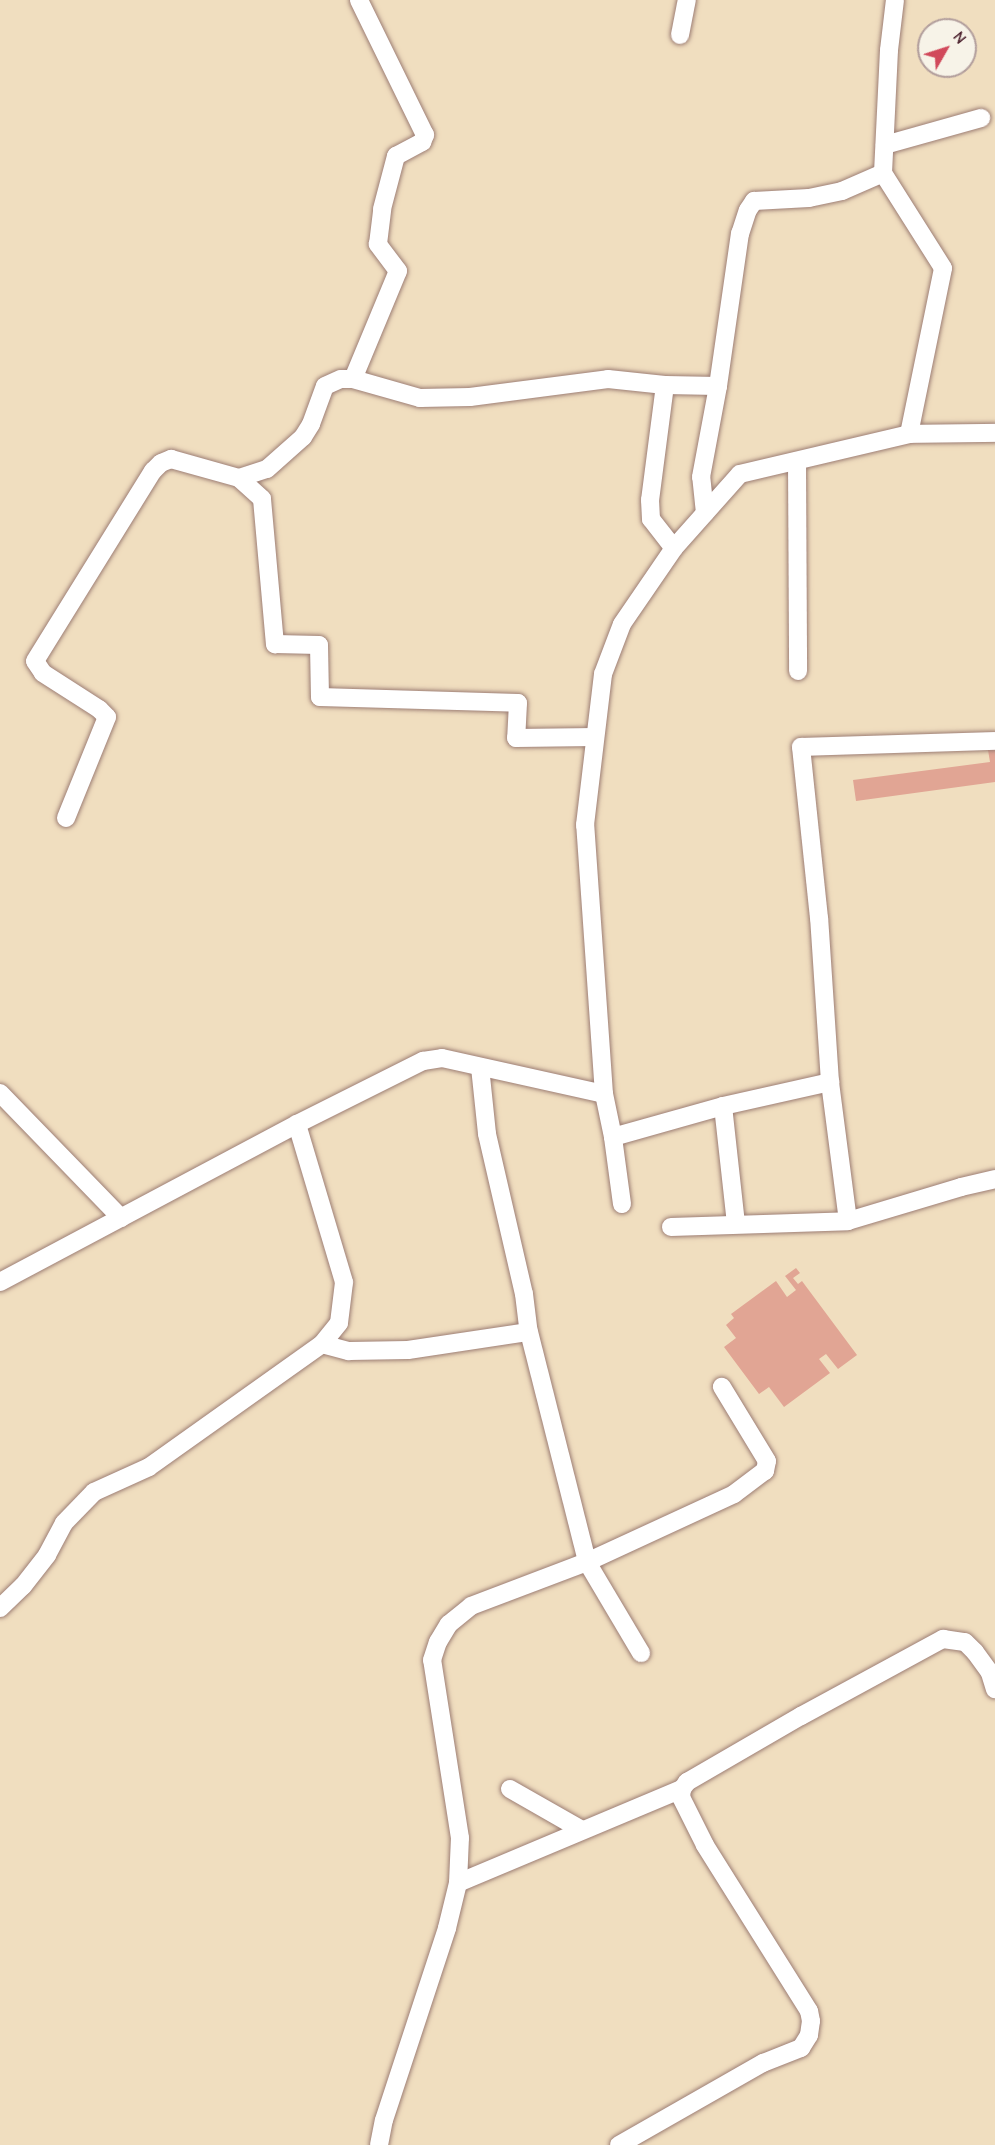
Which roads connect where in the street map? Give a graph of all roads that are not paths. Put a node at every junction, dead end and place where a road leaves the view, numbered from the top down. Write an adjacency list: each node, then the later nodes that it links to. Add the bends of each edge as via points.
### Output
1 (359, 0): 8 (street, via 425,135 422,142 396,156 382,209 378,244 398,271)
2 (687, 0): 4 (street)
3 (895, 0): 6 (street)
4 (680, 35)
5 (981, 118): 6 (street)
6 (885, 145): 7 (street)
7 (884, 173): 10 (street, via 842,191 809,198 754,201 740,234); 12 (street, via 943,268)
8 (353, 379): 9 (street, via 420,398 471,397 608,379); 14 (street, via 325,386 303,437 267,468)
9 (665, 386): 10 (street); 16 (street, via 651,519)
10 (718, 386): 15 (street, via 701,477)
11 (995, 433): 12 (street)
12 (909, 434): 13 (street)
13 (797, 461): 15 (street, via 740,474); 17 (street)
14 (239, 478): 18 (street, via 262,499 274,644 319,645 320,697 518,703 516,738); 20 (street, via 171,459 161,463 37,655 35,661 43,673 107,717)
15 (705, 513): 16 (street)
16 (674, 548): 18 (street, via 621,624 603,674)
17 (798, 671)
18 (595, 737): 24 (street, via 585,825)
19 (995, 741): 22 (street, via 801,747 819,918)
20 (66, 818)
21 (480, 1067): 24 (street); 26 (street, via 442,1058 423,1061); 35 (street, via 487,1134)
22 (830, 1082): 25 (street); 31 (street)
23 (0, 1093): 30 (street)
24 (604, 1094): 27 (street)
25 (723, 1106): 27 (street); 32 (street)
26 (297, 1124): 30 (street); 36 (street, via 344,1282 339,1323)
27 (613, 1137): 29 (street)
28 (995, 1179): 31 (street)
29 (622, 1204)
30 (121, 1218): 34 (street)
31 (848, 1221): 32 (street)
32 (736, 1223): 33 (street)
33 (671, 1227)
34 (0, 1282)
35 (529, 1332): 36 (street, via 408,1350 349,1351); 38 (street)
36 (322, 1344): 39 (street, via 149,1467 94,1492 64,1523 47,1555 23,1586)
37 (722, 1387): 38 (street, via 767,1461 765,1471 734,1494)
38 (587, 1562): 40 (street); 45 (street, via 471,1606 449,1624 438,1642 432,1660 460,1838)
39 (0, 1608)
40 (641, 1653)
41 (995, 1689): 43 (street, via 990,1673 965,1642 943,1640 801,1716 687,1782)
42 (510, 1789): 44 (street)
43 (682, 1789): 44 (street); 47 (street, via 681,1797 705,1845 809,2011 809,2036 801,2048 763,2063)
44 (582, 1830): 45 (street)
45 (458, 1884): 46 (street)
46 (379, 2145)
47 (619, 2145)

